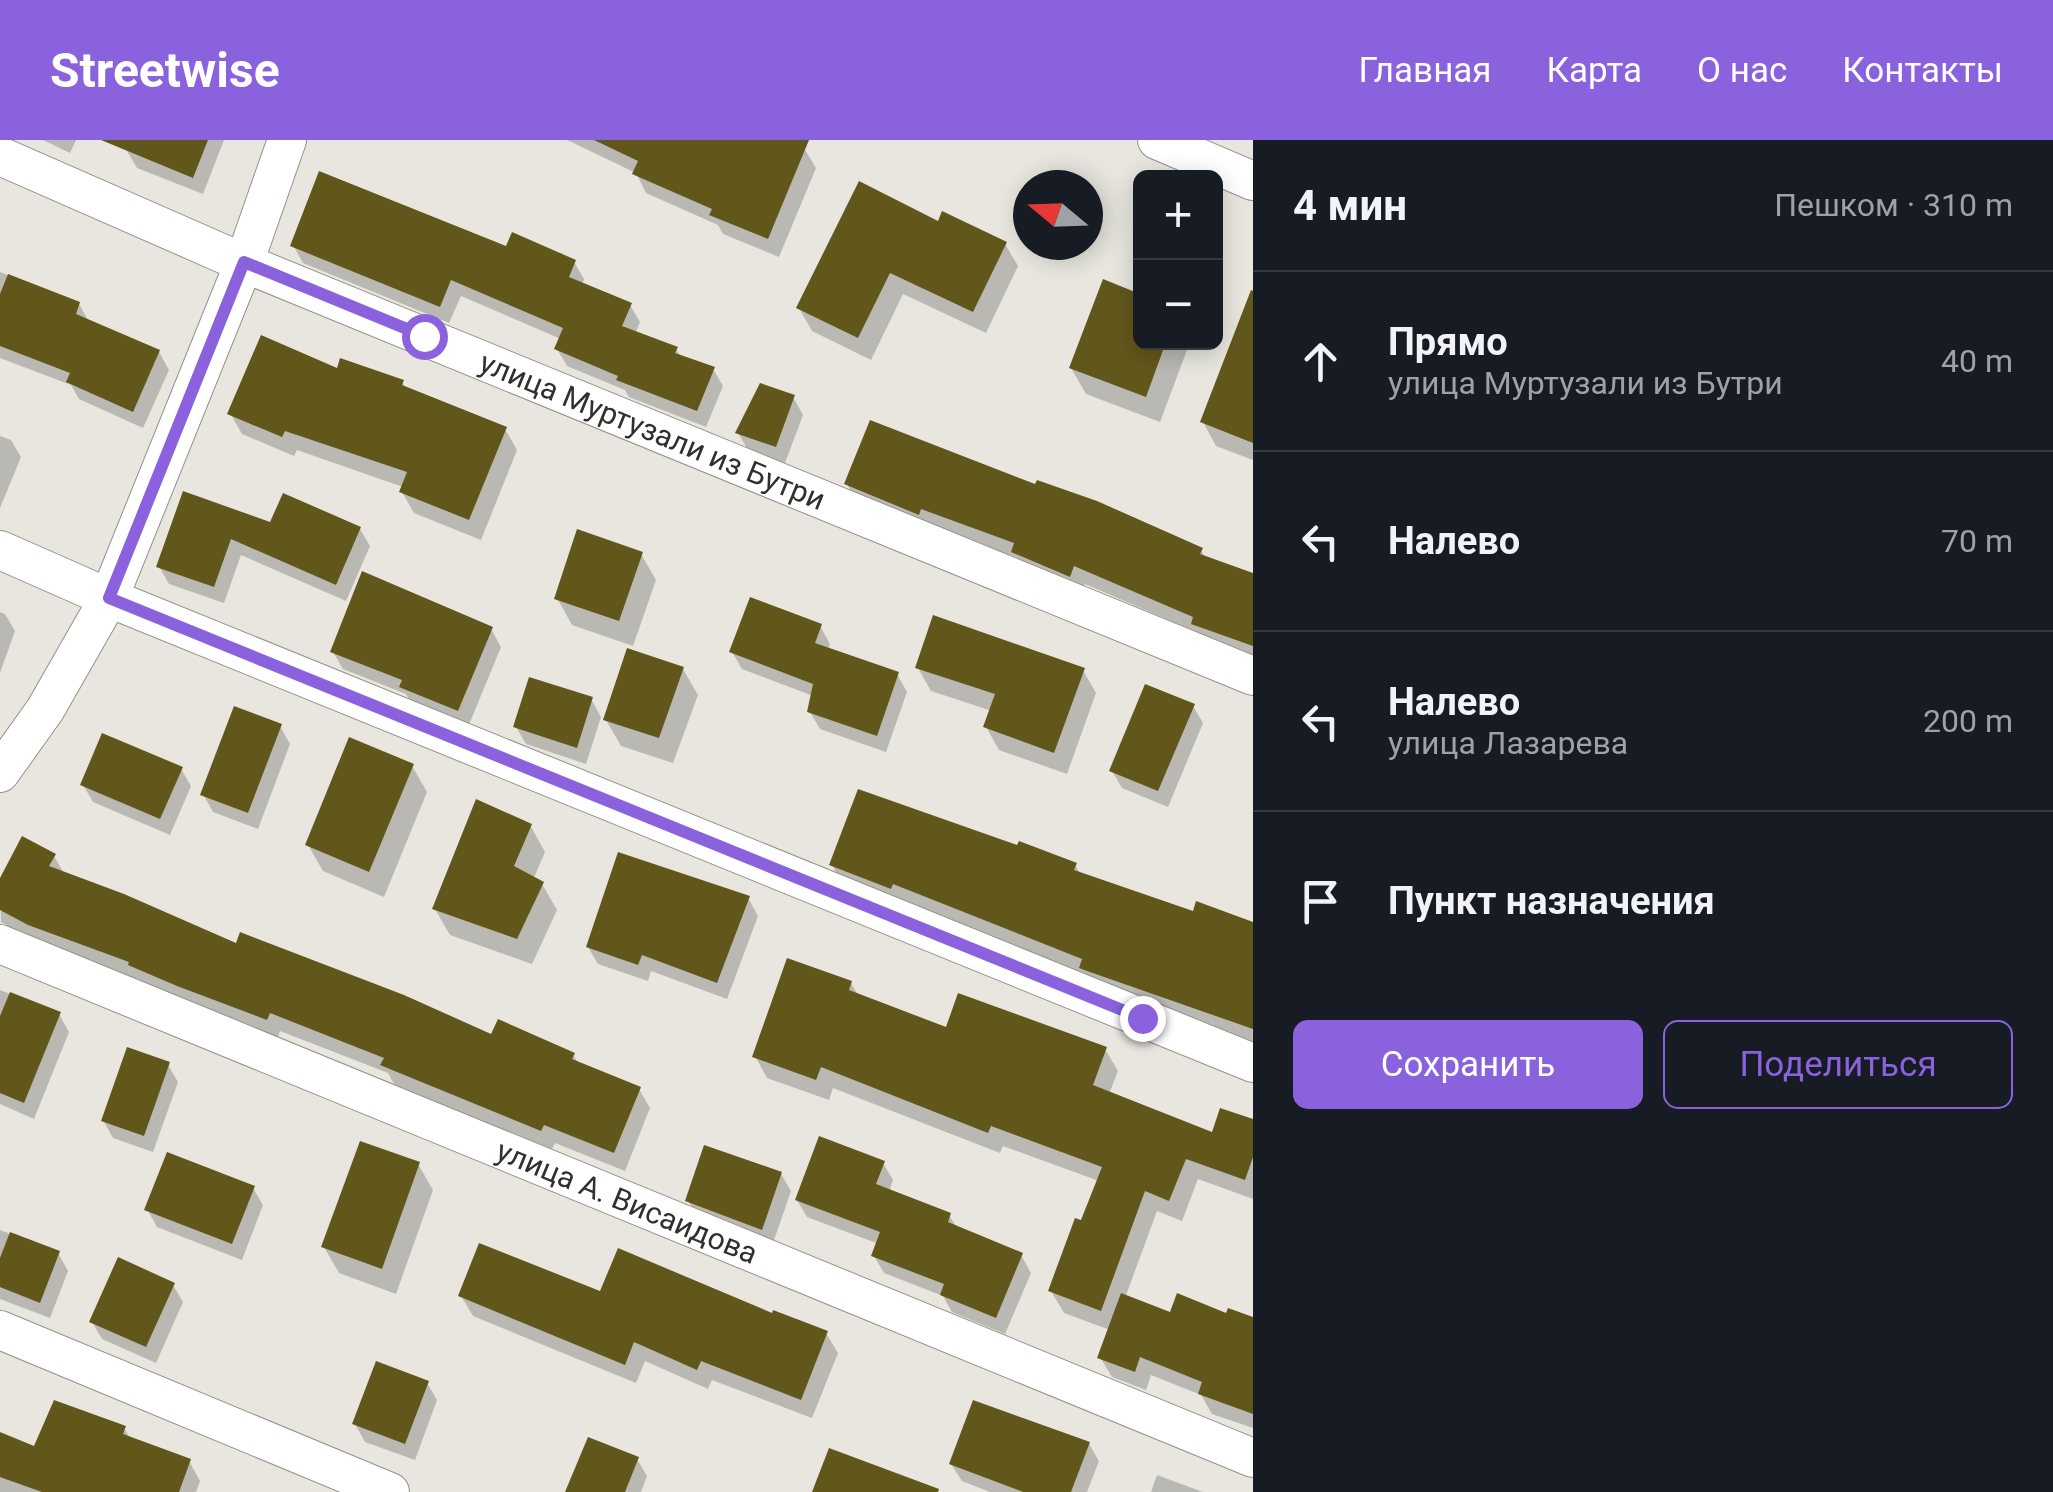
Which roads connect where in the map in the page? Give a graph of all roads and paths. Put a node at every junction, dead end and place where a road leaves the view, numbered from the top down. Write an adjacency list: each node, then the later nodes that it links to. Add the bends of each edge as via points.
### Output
1 (287, 140): 5 (street)
2 (1157, 140): 4 (street)
3 (0, 156): 5 (street, улица Муртузали из Бутри)
4 (1253, 181)
5 (244, 262): 7 (street); 8 (street, улица Муртузали из Бутри)
6 (0, 550): 7 (street)
7 (109, 598): 9 (street, via 45,710); 11 (street)
8 (1253, 676)
9 (0, 772)
10 (0, 944): 13 (street, улица А. Висаидова)
11 (1253, 1063)
12 (0, 1330): 14 (street)
13 (1253, 1458)
14 (390, 1492)

